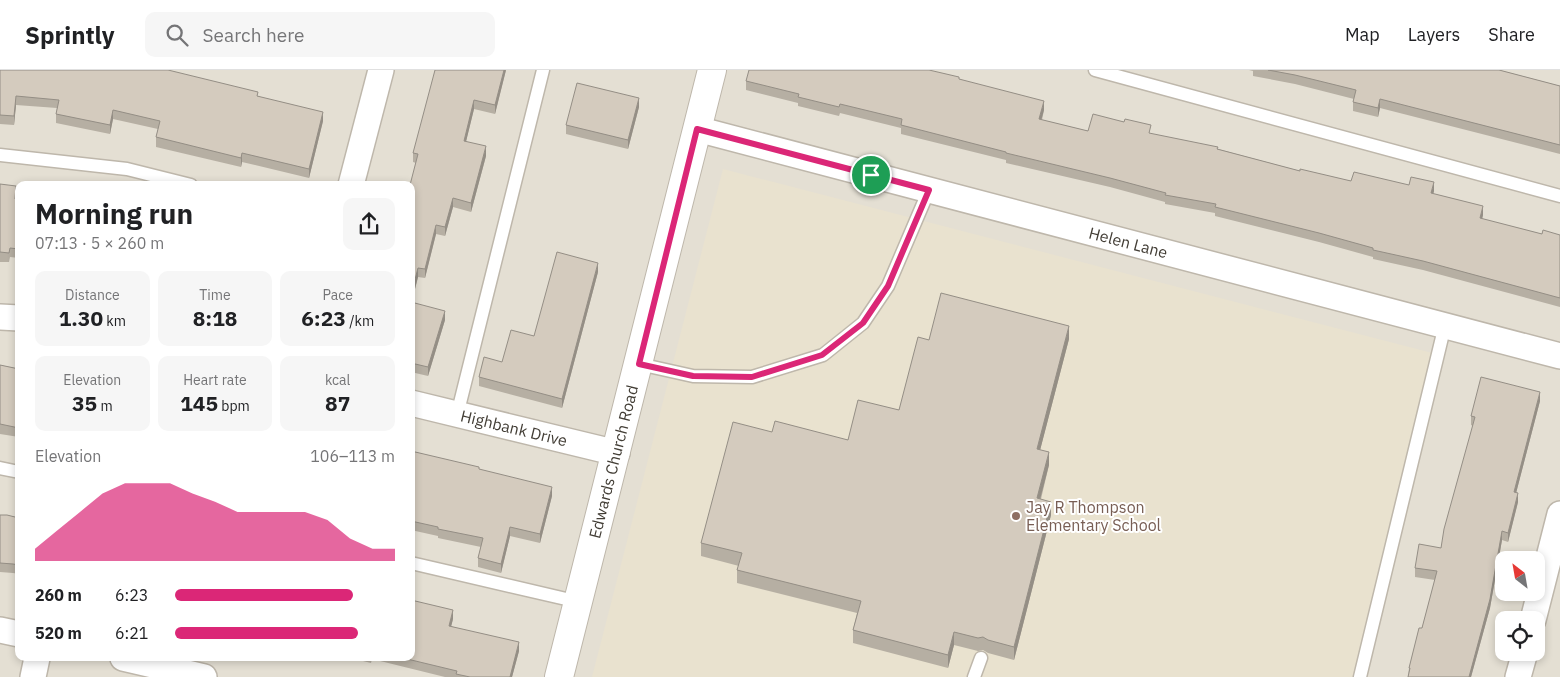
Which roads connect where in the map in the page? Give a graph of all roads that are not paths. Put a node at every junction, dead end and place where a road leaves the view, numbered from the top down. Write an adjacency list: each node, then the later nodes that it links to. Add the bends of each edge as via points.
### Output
1 (543, 70): 17 (lane)
2 (712, 70): 5 (street, Edwards Church Road)
3 (1095, 70): 10 (lane)
4 (374, 71): 8 (street)
5 (697, 129): 9 (street, Helen Lane); 15 (street, Edwards Church Road)
6 (0, 155): 7 (lane, via 127,169)
7 (175, 181)
8 (352, 181)
9 (929, 190): 13 (street, Helen Lane); 15 (lane, via 888,286 863,323 822,355 752,377 693,376)
10 (1560, 196)
11 (0, 317): 12 (street)
12 (15, 318)
13 (1445, 325): 14 (street, Helen Lane); 35 (lane)
14 (1560, 356)
15 (639, 364): 18 (street, Edwards Church Road)
16 (415, 404): 17 (street, Highbank Drive)
17 (457, 414): 18 (street, Highbank Drive)
18 (616, 453): 23 (street, Edwards Church Road)
19 (0, 468): 20 (lane)
20 (15, 471)
21 (1560, 514): 24 (street)
22 (415, 565): 23 (lane)
23 (578, 602): 33 (street, Edwards Church Road)
24 (1535, 611)
25 (0, 630): 26 (street)
26 (15, 633)
27 (980, 658): 34 (lane)
28 (37, 661): 32 (street)
29 (136, 661): 31 (street)
30 (1522, 661): 36 (street)
31 (199, 676)
32 (33, 677)
33 (559, 677)
34 (974, 677)
35 (1360, 677)
36 (1518, 677)

